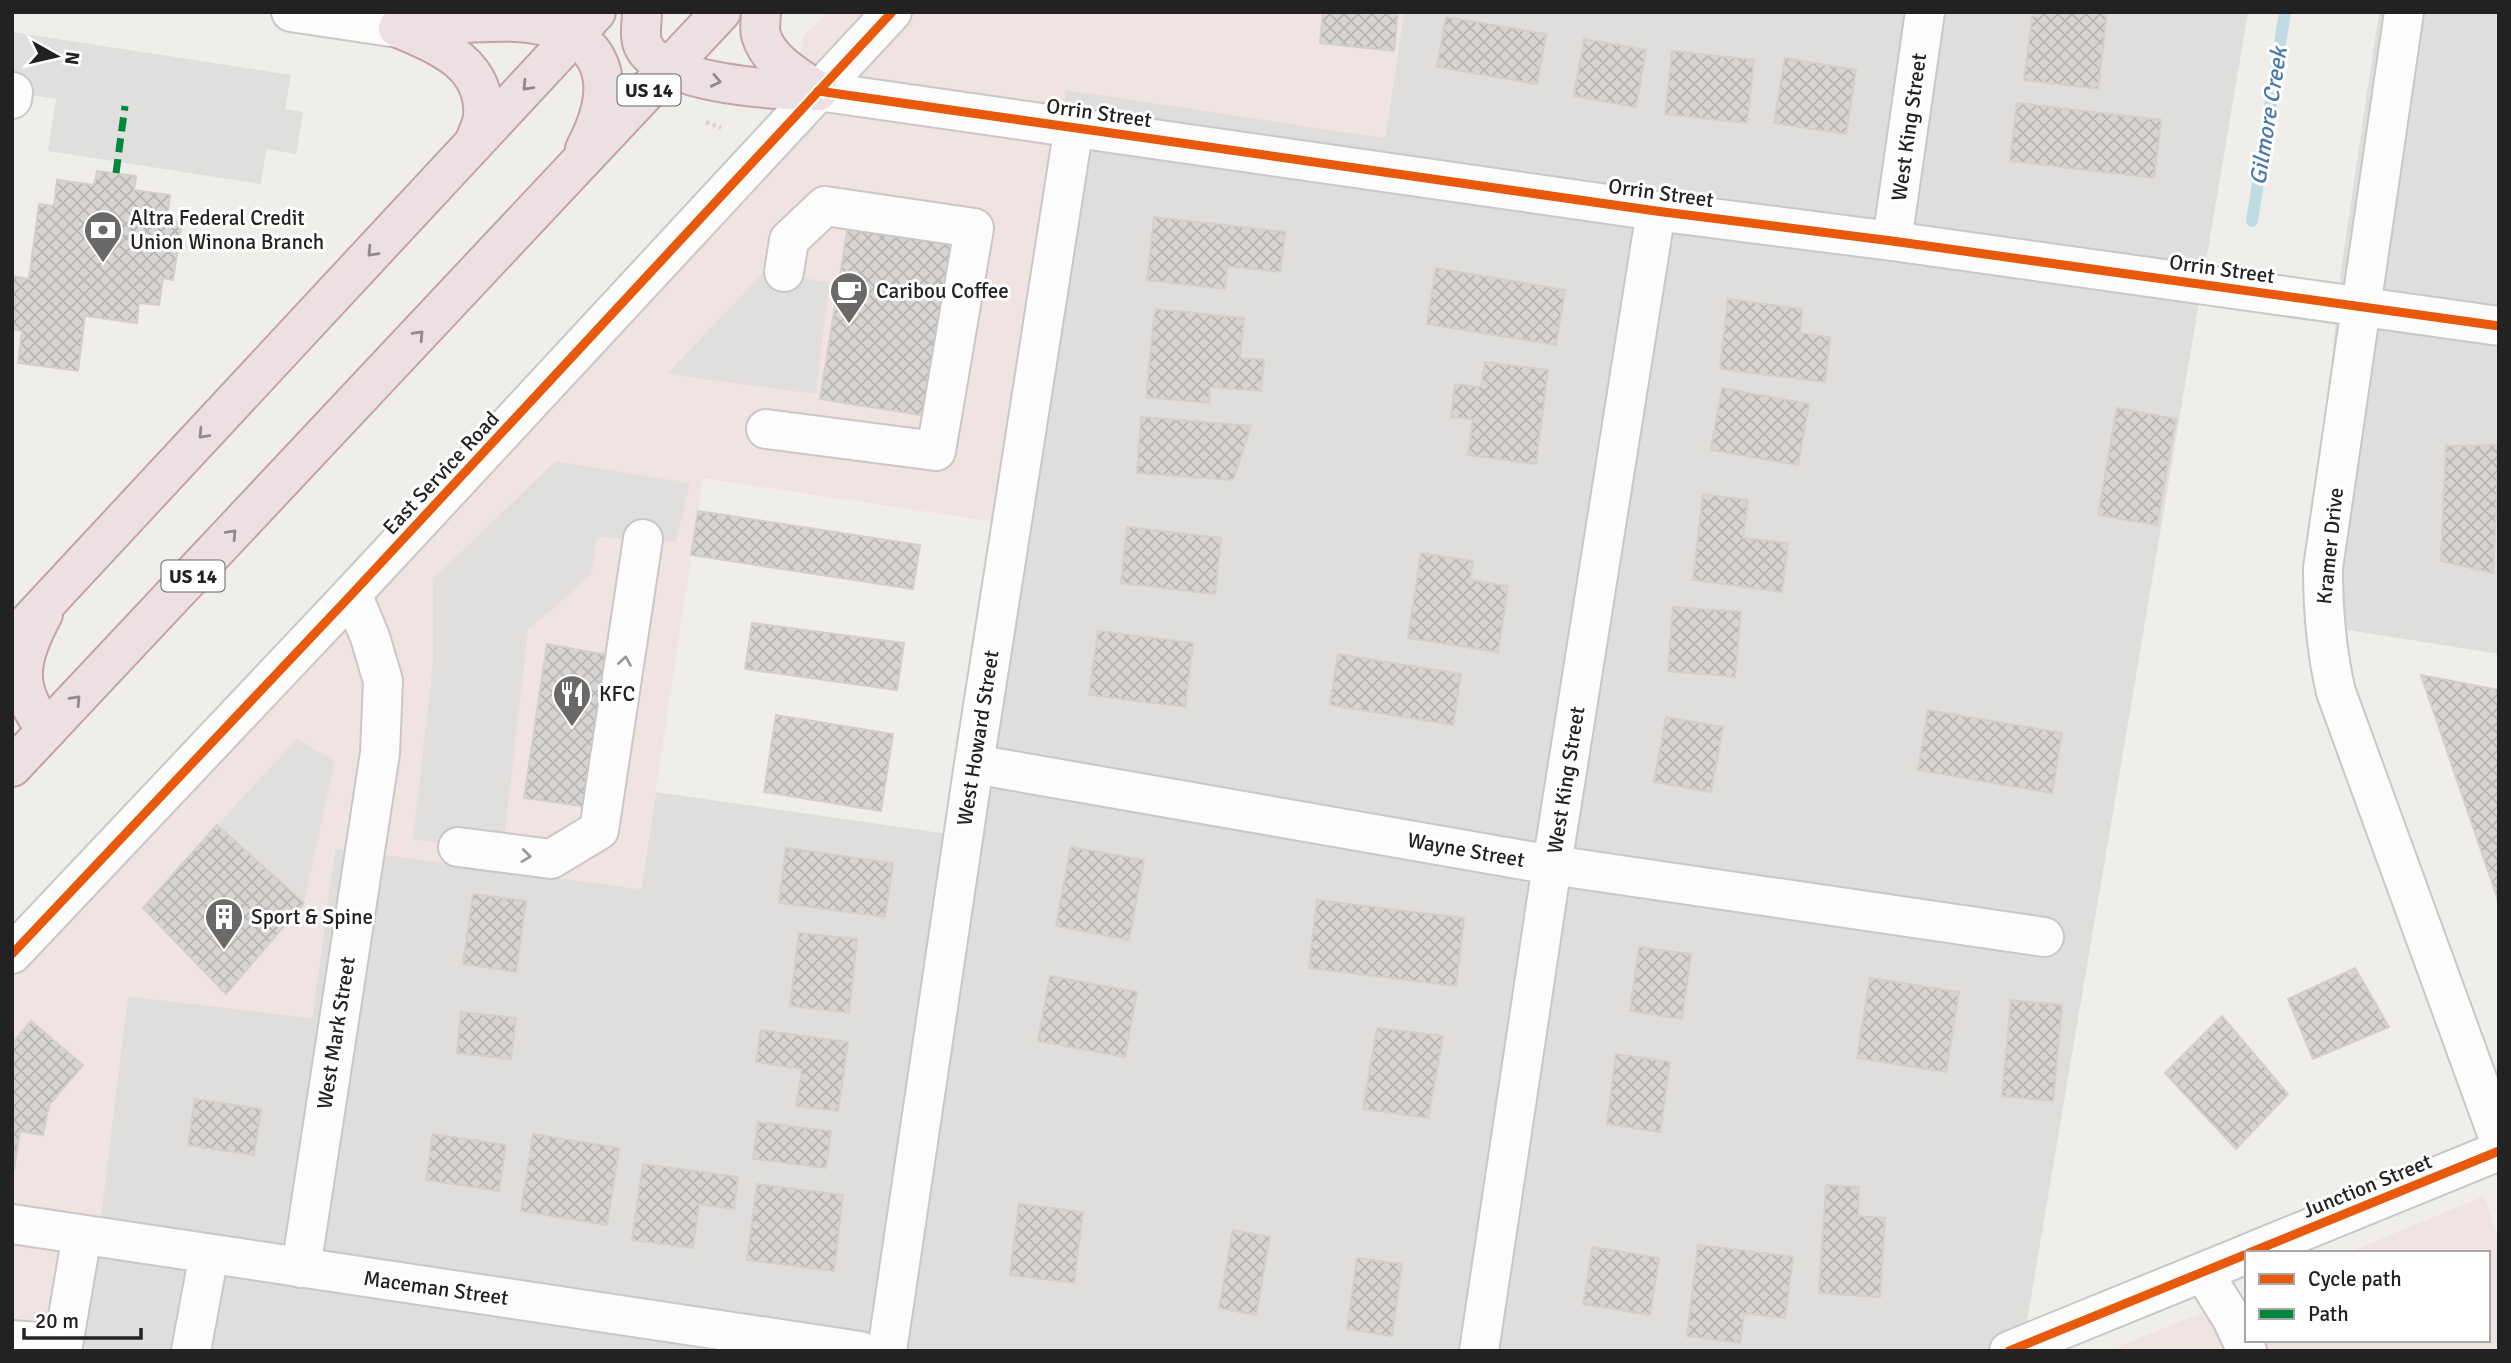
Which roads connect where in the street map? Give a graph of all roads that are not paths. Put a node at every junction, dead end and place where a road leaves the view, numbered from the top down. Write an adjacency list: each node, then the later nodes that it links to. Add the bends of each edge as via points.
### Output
1 (291, 12): 8 (street)
2 (642, 12): 10 (highway, via 643,46)
3 (722, 12): 10 (highway, US 14)
4 (761, 12): 11 (highway, via 761,36 772,55)
5 (892, 12): 11 (street, East Service Road)
6 (1925, 12): 16 (street, West King Street)
7 (2404, 12): 18 (street, Kramer Drive)
8 (405, 20): 9 (highway); 13 (highway, via 459,59 474,79 482,98 482,119)
9 (585, 24): 13 (highway, one-way to 13); 14 (highway, via 589,48 604,77 600,114)
10 (669, 69): 11 (highway, one-way to 11, via 747,87); 14 (highway, US 14)
11 (818, 91): 12 (street, Orrin Street); 22 (street, East Service Road)
12 (1074, 126): 15 (street, Orrin Street); 26 (street, West Howard Street)
13 (474, 143): 23 (highway, one-way to 23)
14 (576, 166): 25 (highway, US 14, one-way to 14)
15 (1657, 211): 16 (street, Orrin Street); 29 (street, West King Street)
16 (1892, 241): 18 (street, Orrin Street)
17 (784, 272): 20 (street, via 789,240 825,206 974,228 936,451)
18 (2363, 307): 19 (street, Orrin Street); 32 (street, Kramer Drive, via 2323,568 2327,654 2336,692)
19 (2499, 326)
20 (766, 429)
21 (643, 539): 28 (street, one-way to 21, via 551,859 599,830)
22 (352, 594): 31 (street, East Service Road); 39 (street, West Mark Street, via 383,681 381,740)
23 (52, 597): 24 (highway); 25 (highway, via 30,638 23,678 33,713)
24 (12, 640)
25 (47, 730): 27 (highway, US 14)
26 (974, 764): 29 (street, Wayne Street); 46 (street, West Howard Street)
27 (12, 767)
28 (458, 847)
29 (1552, 865): 30 (street, Wayne Street); 47 (street, West King Street)
30 (2044, 937)
31 (12, 954)
32 (2499, 1139)
33 (2499, 1151): 36 (street, Junction Street)
34 (12, 1224): 35 (street, Maceman Street)
35 (82, 1234): 37 (street, Maceman Street); 43 (street)
36 (2253, 1251)
37 (209, 1254): 39 (street, Maceman Street); 44 (street)
38 (2245, 1254): 40 (street, Junction Street)
39 (301, 1268): 42 (street, Maceman Street)
40 (2203, 1272): 48 (street, Junction Street); 49 (street)
41 (12, 1340): 43 (street)
42 (745, 1342): 45 (street, Maceman Street)
43 (62, 1348)
44 (191, 1351)
45 (860, 1351)
46 (887, 1351)
47 (1479, 1351)
48 (2009, 1351)
49 (2247, 1351)

